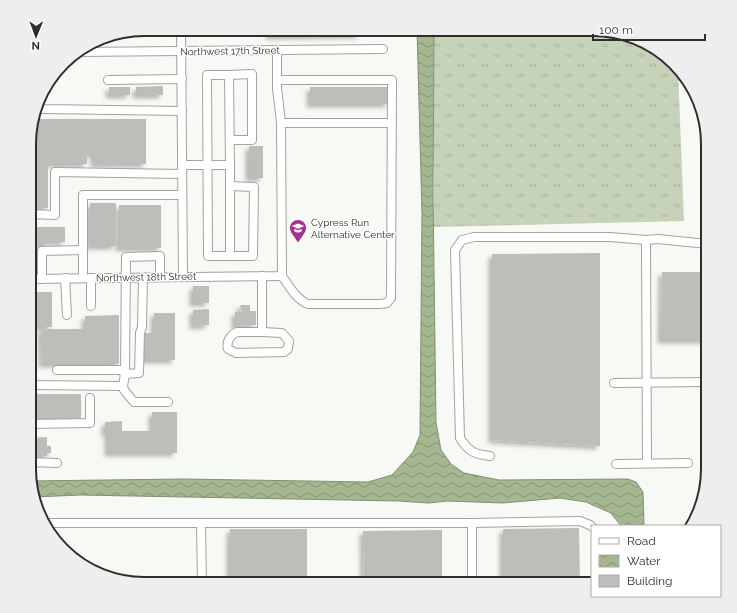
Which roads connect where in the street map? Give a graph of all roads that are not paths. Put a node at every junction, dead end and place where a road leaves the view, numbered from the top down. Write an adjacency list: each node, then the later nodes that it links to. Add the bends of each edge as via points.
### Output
1 (182, 36): 4 (street)
2 (383, 49): 3 (street, Northwest 17th Street)
3 (277, 50): 4 (street, Northwest 17th Street); 9 (street)
4 (182, 51): 5 (street, Northwest 17th Street); 8 (street)
5 (88, 52)
6 (229, 75): 14 (street); 14 (street, via 252,74 252,140); 16 (street, via 207,75)
7 (108, 80): 8 (street)
8 (182, 80): 11 (street)
9 (277, 80): 12 (street); 13 (street, via 392,80)
10 (42, 109): 11 (street)
11 (182, 111): 15 (street)
12 (281, 123): 13 (street); 27 (street)
13 (392, 123): 27 (street, via 392,294 389,301 380,304 308,304 297,296)
14 (230, 140): 17 (street)
15 (182, 165): 16 (street); 18 (street)
16 (207, 165): 17 (street); 25 (street, via 208,256)
17 (230, 165): 19 (street)
18 (182, 174): 20 (street); 21 (street, via 55,172 55,214)
19 (230, 186): 25 (street); 25 (street, via 254,187 254,256)
20 (182, 195): 24 (street, via 83,195); 30 (street)
21 (36, 214)
22 (646, 240): 23 (street); 43 (street); 49 (street, via 610,237 474,237 462,240 455,250 460,438 475,454)
23 (701, 243)
24 (83, 250): 32 (street); 35 (street, via 42,250)
25 (230, 256)
26 (262, 276): 27 (street, Northwest 18th Street); 30 (street, Northwest 18th Street); 38 (street)
27 (282, 276)
28 (143, 277): 29 (street, Northwest 18th Street); 33 (street, Northwest 18th Street); 40 (street, via 139,373)
29 (160, 277): 30 (street, Northwest 18th Street); 33 (street, via 160,256 126,256)
30 (182, 277)
31 (65, 278): 32 (street, Northwest 18th Street); 35 (street, Northwest 18th Street); 37 (street)
32 (87, 278): 33 (street, Northwest 18th Street); 36 (street)
33 (126, 278): 40 (street)
34 (36, 279): 35 (street, Northwest 18th Street)
35 (42, 279)
36 (91, 306)
37 (67, 315)
38 (262, 332): 38 (street, via 236,332 228,340 228,349 236,353 284,352 288,349 289,341 282,333)
39 (57, 370): 40 (street, via 121,370)
40 (125, 374): 45 (street)
41 (701, 382): 43 (street)
42 (614, 383): 43 (street)
43 (646, 383): 52 (street)
44 (36, 385): 45 (street)
45 (123, 386): 47 (street, via 134,402)
46 (90, 398): 48 (street, via 90,423)
47 (168, 402)
48 (36, 424)
49 (490, 456)
50 (36, 462): 51 (street)
51 (57, 463)
52 (647, 463): 53 (street); 54 (street)
53 (688, 463)
54 (616, 464)
55 (50, 523): 57 (street)
56 (472, 523): 57 (street); 58 (street, via 582,521); 60 (street)
57 (201, 524): 59 (street)
58 (591, 526)
59 (202, 577)
60 (472, 577)

